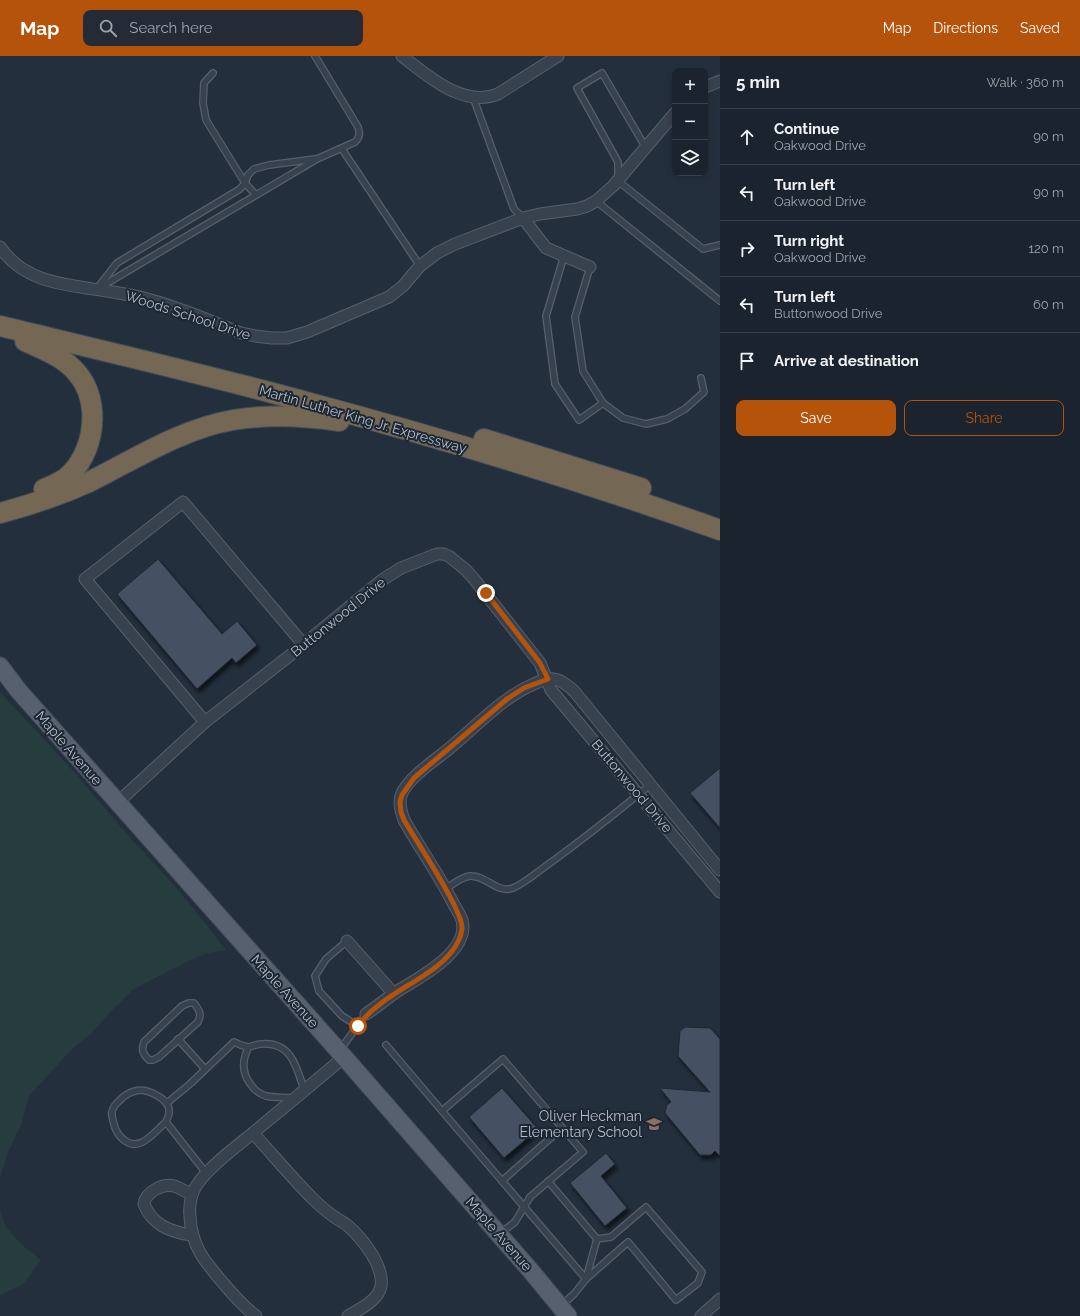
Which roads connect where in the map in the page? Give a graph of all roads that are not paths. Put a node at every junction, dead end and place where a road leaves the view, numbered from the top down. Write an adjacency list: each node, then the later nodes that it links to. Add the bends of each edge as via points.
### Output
1 (315, 56): 9 (lane, via 360,132 359,138)
2 (402, 56): 7 (street, via 437,82 455,92)
3 (558, 56): 7 (street, via 498,94 489,98)
4 (214, 73): 13 (lane, via 204,83 203,103 206,120)
5 (720, 81): 6 (street)
6 (708, 86)
7 (473, 97): 16 (lane, via 514,209)
8 (672, 117): 10 (street, Woods School Drive)
9 (342, 149): 11 (lane); 20 (lane)
10 (646, 149): 12 (street, Woods School Drive); 12 (lane, via 602,73 577,88 618,162)
11 (318, 159): 13 (lane, via 254,169); 14 (lane)
12 (618, 181): 15 (street, Woods School Drive); 17 (lane, via 703,249)
13 (245, 183): 14 (lane); 22 (lane, via 240,189 117,263)
14 (256, 195): 22 (lane)
15 (596, 201): 16 (street, Woods School Drive, via 577,209); 23 (lane)
16 (523, 218): 19 (street, via 546,248); 20 (street, Woods School Drive, via 455,244)
17 (720, 245)
18 (0, 247): 22 (street, Woods School Drive, via 11,261 36,277 61,284)
19 (564, 256): 21 (street); 28 (lane, via 546,316 555,384 579,420)
20 (420, 266): 22 (street, Woods School Drive, via 403,286 389,297 287,338 241,333 155,301)
21 (590, 267): 28 (lane, via 575,317 583,371)
22 (97, 289)
23 (720, 302)
24 (0, 312): 31 (highway, Martin Luther King Jr. Expressway, via 313,389 610,477)
25 (0, 326): 29 (highway, Martin Luther King Jr. Expressway, via 218,379)
26 (0, 330): 30 (highway, via 53,354 72,367 90,397 92,417 86,450 71,473 54,485)
27 (701, 378): 28 (lane, via 704,392 685,409 667,419 646,424 624,418)
28 (604, 403)
29 (409, 430): 30 (highway, via 291,416 232,420 178,437 52,498); 32 (highway, Martin Luther King Jr. Expressway, via 598,488)
30 (1, 507)
31 (720, 515)
32 (720, 530)
33 (304, 645): 35 (street, Buttonwood Drive, via 382,580 401,568 430,556 444,554 474,579 540,663); 36 (street, Buttonwood Drive); 36 (street, via 183,502 85,579)
34 (0, 666): 39 (main road, Maple Avenue)
35 (548, 679): 37 (street, Buttonwood Drive, via 562,680 574,691); 38 (street, Buttonwood Drive, via 551,690); 41 (street, via 524,688 496,708 414,778 402,795 400,802 404,820)
36 (205, 722): 39 (street, Buttonwood Drive)
37 (650, 785): 38 (lane); 40 (street, Buttonwood Drive)
38 (639, 794): 41 (lane, via 556,859 518,885 505,890 475,876 469,876); 42 (street, Buttonwood Drive)
39 (117, 803): 50 (main road, Maple Avenue)
40 (720, 870)
41 (446, 889): 44 (street, via 462,920 459,941 454,950 439,964)
42 (720, 892)
43 (347, 941): 44 (street); 46 (lane, via 326,959 315,976 319,991 342,1016)
44 (394, 994): 45 (street)
45 (366, 1014): 46 (lane)
46 (358, 1026): 50 (lane)
47 (178, 1040): 47 (lane, via 198,1022 200,1010 194,1004 182,1006 144,1042 143,1054 149,1060 153,1060); 51 (lane)
48 (386, 1045): 55 (lane)
49 (248, 1047): 51 (lane, via 234,1042); 52 (lane, via 272,1044 290,1054); 53 (lane, via 243,1063 245,1076 251,1085 267,1096)
50 (341, 1054): 52 (street); 65 (main road, Maple Avenue)
51 (205, 1069): 54 (lane)
52 (304, 1090): 53 (street)
53 (295, 1098): 58 (street)
54 (167, 1103): 56 (lane, via 170,1113); 56 (lane, via 144,1090 136,1091 124,1095 112,1113 114,1127 120,1137 136,1145 144,1142)
55 (442, 1111): 57 (lane, via 503,1059); 60 (lane)
56 (166, 1122): 59 (lane)
57 (562, 1128): 60 (lane); 61 (lane, via 583,1152)
58 (253, 1133): 59 (street); 71 (street, via 326,1212 347,1225 359,1237 377,1263 381,1275 380,1291 365,1306)
59 (206, 1173): 62 (street)
60 (502, 1181): 63 (lane)
61 (548, 1181): 63 (lane); 66 (lane)
62 (192, 1194): 64 (street, via 189,1206); 64 (street, via 165,1186 147,1195 144,1204 148,1214 164,1227)
63 (524, 1206): 65 (lane, via 515,1222); 67 (lane)
64 (191, 1235): 70 (street, via 208,1266)
65 (500, 1235): 69 (main road, Maple Avenue)
66 (597, 1239): 67 (lane); 67 (lane, via 611,1238 646,1207 702,1272 698,1283 676,1300 628,1242)
67 (586, 1279): 69 (lane)
68 (720, 1299): 72 (street)
69 (564, 1311)
70 (256, 1316)
71 (348, 1316)
72 (701, 1316)

